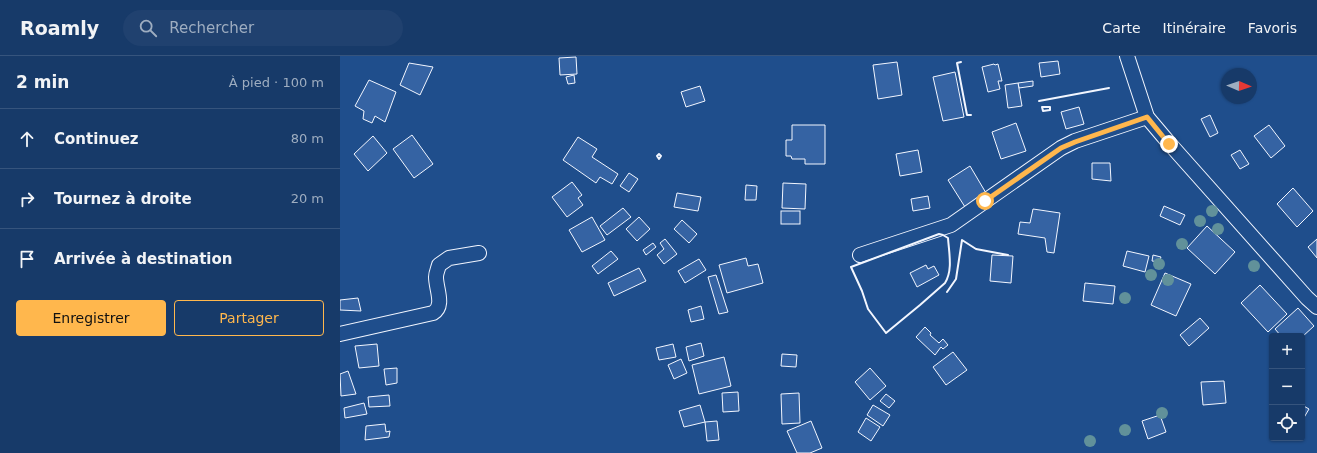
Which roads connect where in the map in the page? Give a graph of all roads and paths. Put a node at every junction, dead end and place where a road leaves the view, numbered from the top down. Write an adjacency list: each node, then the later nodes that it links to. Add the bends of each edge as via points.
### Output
1 (1127, 56): 2 (street)
2 (1147, 117): 4 (street, via 1061,148 951,225); 5 (street)
3 (479, 253): 6 (street, via 450,258 439,265 436,276 440,304 433,313)
4 (860, 255)
5 (1317, 307)
6 (340, 334)

